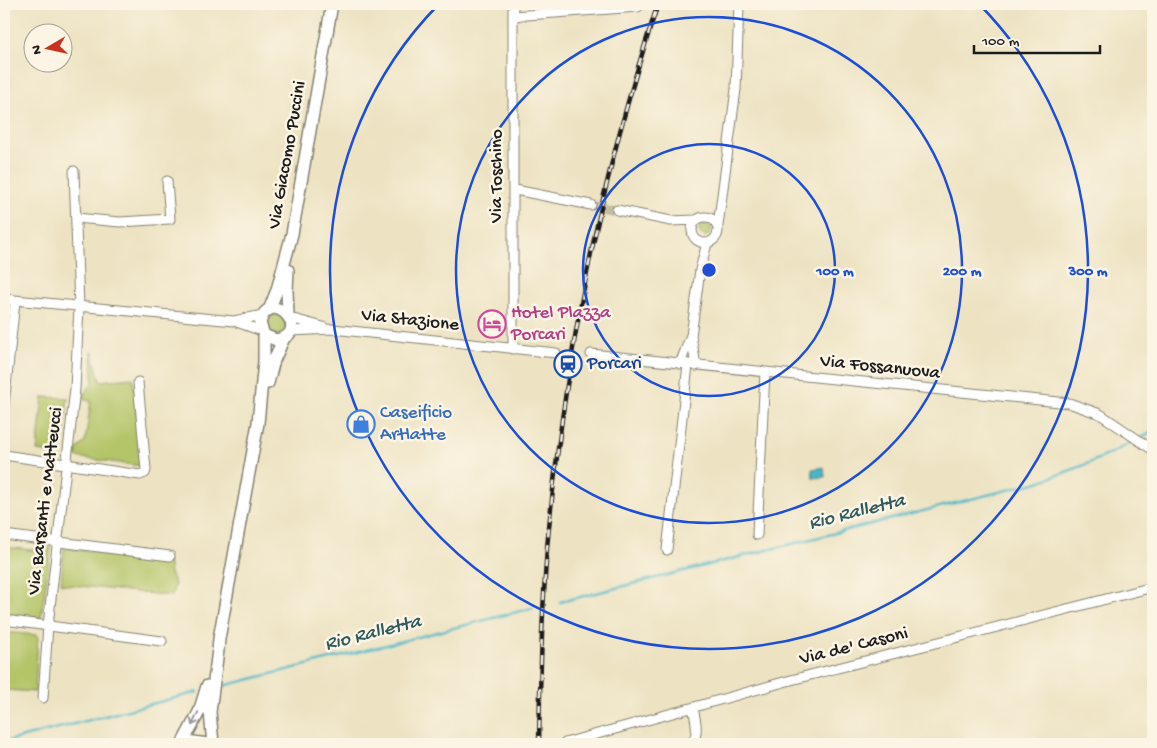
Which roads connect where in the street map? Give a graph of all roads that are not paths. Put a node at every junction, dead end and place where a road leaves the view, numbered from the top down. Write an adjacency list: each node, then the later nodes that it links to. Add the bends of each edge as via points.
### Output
1 (332, 4): 17 (main road, Via Giacomo Puccini)
2 (513, 4): 5 (street, Via Toschino)
3 (739, 4): 9 (street, via 736,89)
4 (638, 7): 5 (street)
5 (513, 16): 8 (street, Via Toschino)
6 (74, 171): 13 (street, Via Barsanti e Matteucci)
7 (168, 181): 13 (street, via 170,219 120,222)
8 (514, 190): 10 (street); 31 (street, Via Toschino)
9 (721, 194): 12 (street); 16 (street)
10 (591, 205)
11 (617, 210): 15 (street)
12 (709, 217): 14 (street); 16 (street)
13 (76, 218): 23 (street, Via Barsanti e Matteucci)
14 (695, 220): 15 (street); 18 (street, via 692,229)
15 (671, 221): 18 (street)
16 (718, 226): 19 (street, via 717,235)
17 (292, 234): 24 (main road, Via Giacomo Puccini, via 277,290); 25 (main road, via 287,285)
18 (695, 238): 19 (street); 20 (street)
19 (707, 243): 20 (street)
20 (700, 270): 30 (street)
21 (4, 299): 22 (street)
22 (15, 300): 23 (street); 36 (street)
23 (80, 307): 26 (street); 42 (street, Via Barsanti e Matteucci)
24 (266, 312): 25 (main road, via 281,310); 26 (street); 28 (main road, via 260,323)
25 (289, 316): 27 (street); 29 (main road, via 291,322)
26 (234, 321): 28 (street)
27 (333, 329): 29 (street, Via Stazione); 31 (street, Via Stazione)
28 (263, 333): 29 (main road, via 276,340); 39 (main road, via 264,370)
29 (287, 334): 39 (main road, via 272,369)
30 (691, 335): 34 (street); 34 (street)
31 (513, 349): 32 (street, Via Stazione)
32 (556, 353)
33 (592, 354): 34 (street, Via Fossanuova)
34 (688, 365): 35 (street, Via Fossanuova); 46 (street)
35 (765, 372): 40 (street, Via Fossanuova, via 1069,403 1100,414); 44 (street)
36 (5, 374): 38 (street)
37 (138, 382): 42 (street, via 145,473 140,475)
38 (4, 405)
39 (258, 423): 51 (main road)
40 (1153, 450)
41 (4, 455): 42 (street)
42 (67, 463): 45 (street, Via Barsanti e Matteucci)
43 (4, 535): 45 (street)
44 (756, 535)
45 (58, 542): 47 (street); 50 (street, Via Barsanti e Matteucci)
46 (667, 550)
47 (170, 556)
48 (1153, 587): 54 (street, Via de' Casoni)
49 (4, 620): 50 (street)
50 (48, 625): 52 (street); 53 (street, Via Barsanti e Matteucci)
51 (218, 638): 56 (main road, one-way to 56, via 201,707); 58 (main road, via 210,712)
52 (162, 641)
53 (43, 698)
54 (693, 708): 55 (street, Via de' Casoni); 59 (street, via 697,732)
55 (565, 743)
56 (184, 744): 57 (main road)
57 (208, 744)
58 (213, 744)
59 (692, 744)

